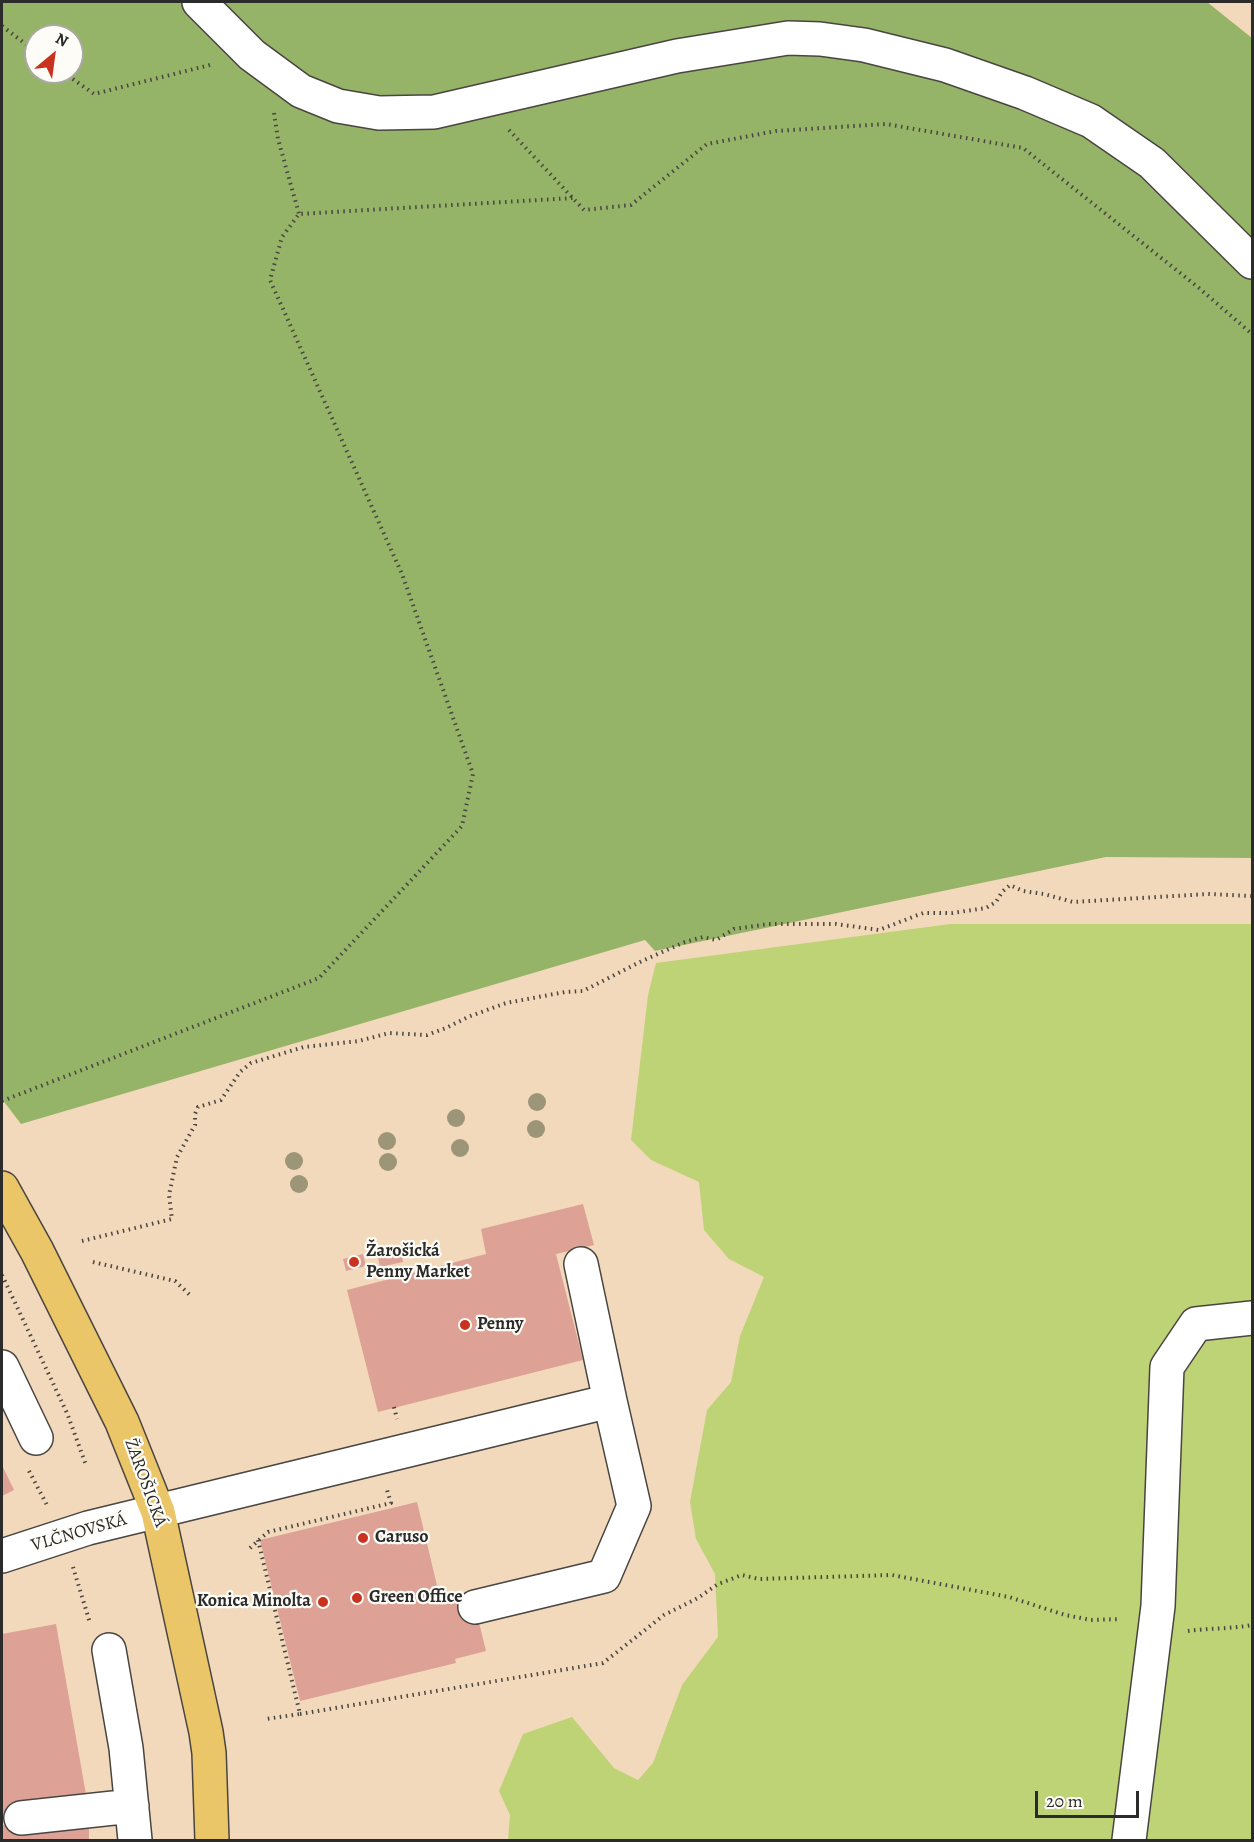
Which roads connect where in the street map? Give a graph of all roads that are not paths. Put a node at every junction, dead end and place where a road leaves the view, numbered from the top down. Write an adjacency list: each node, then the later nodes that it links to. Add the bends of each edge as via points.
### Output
1 (199, 2): 2 (street, via 259,60 301,90 338,106 379,113 434,112 678,56 788,38 864,45 945,66 1091,121 1152,163)
2 (1252, 262)
3 (2, 1188): 9 (main road, ŽAROŠICKÁ, via 122,1422)
4 (581, 1264): 7 (street)
5 (1252, 1317): 17 (street, via 1197,1324 1167,1367 1156,1631)
6 (2, 1367): 8 (street)
7 (610, 1401): 9 (street, VLČNOVSKÁ); 11 (street, via 634,1506 604,1576)
8 (36, 1438)
9 (158, 1512): 10 (street, VLČNOVSKÁ, via 88,1528); 16 (main road, ŽAROŠICKÁ, via 206,1732)
10 (2, 1556)
11 (476, 1607)
12 (109, 1650): 13 (street)
13 (132, 1806): 14 (street); 15 (street)
14 (21, 1818)
15 (135, 1840)
16 (213, 1840)
17 (1129, 1840)

